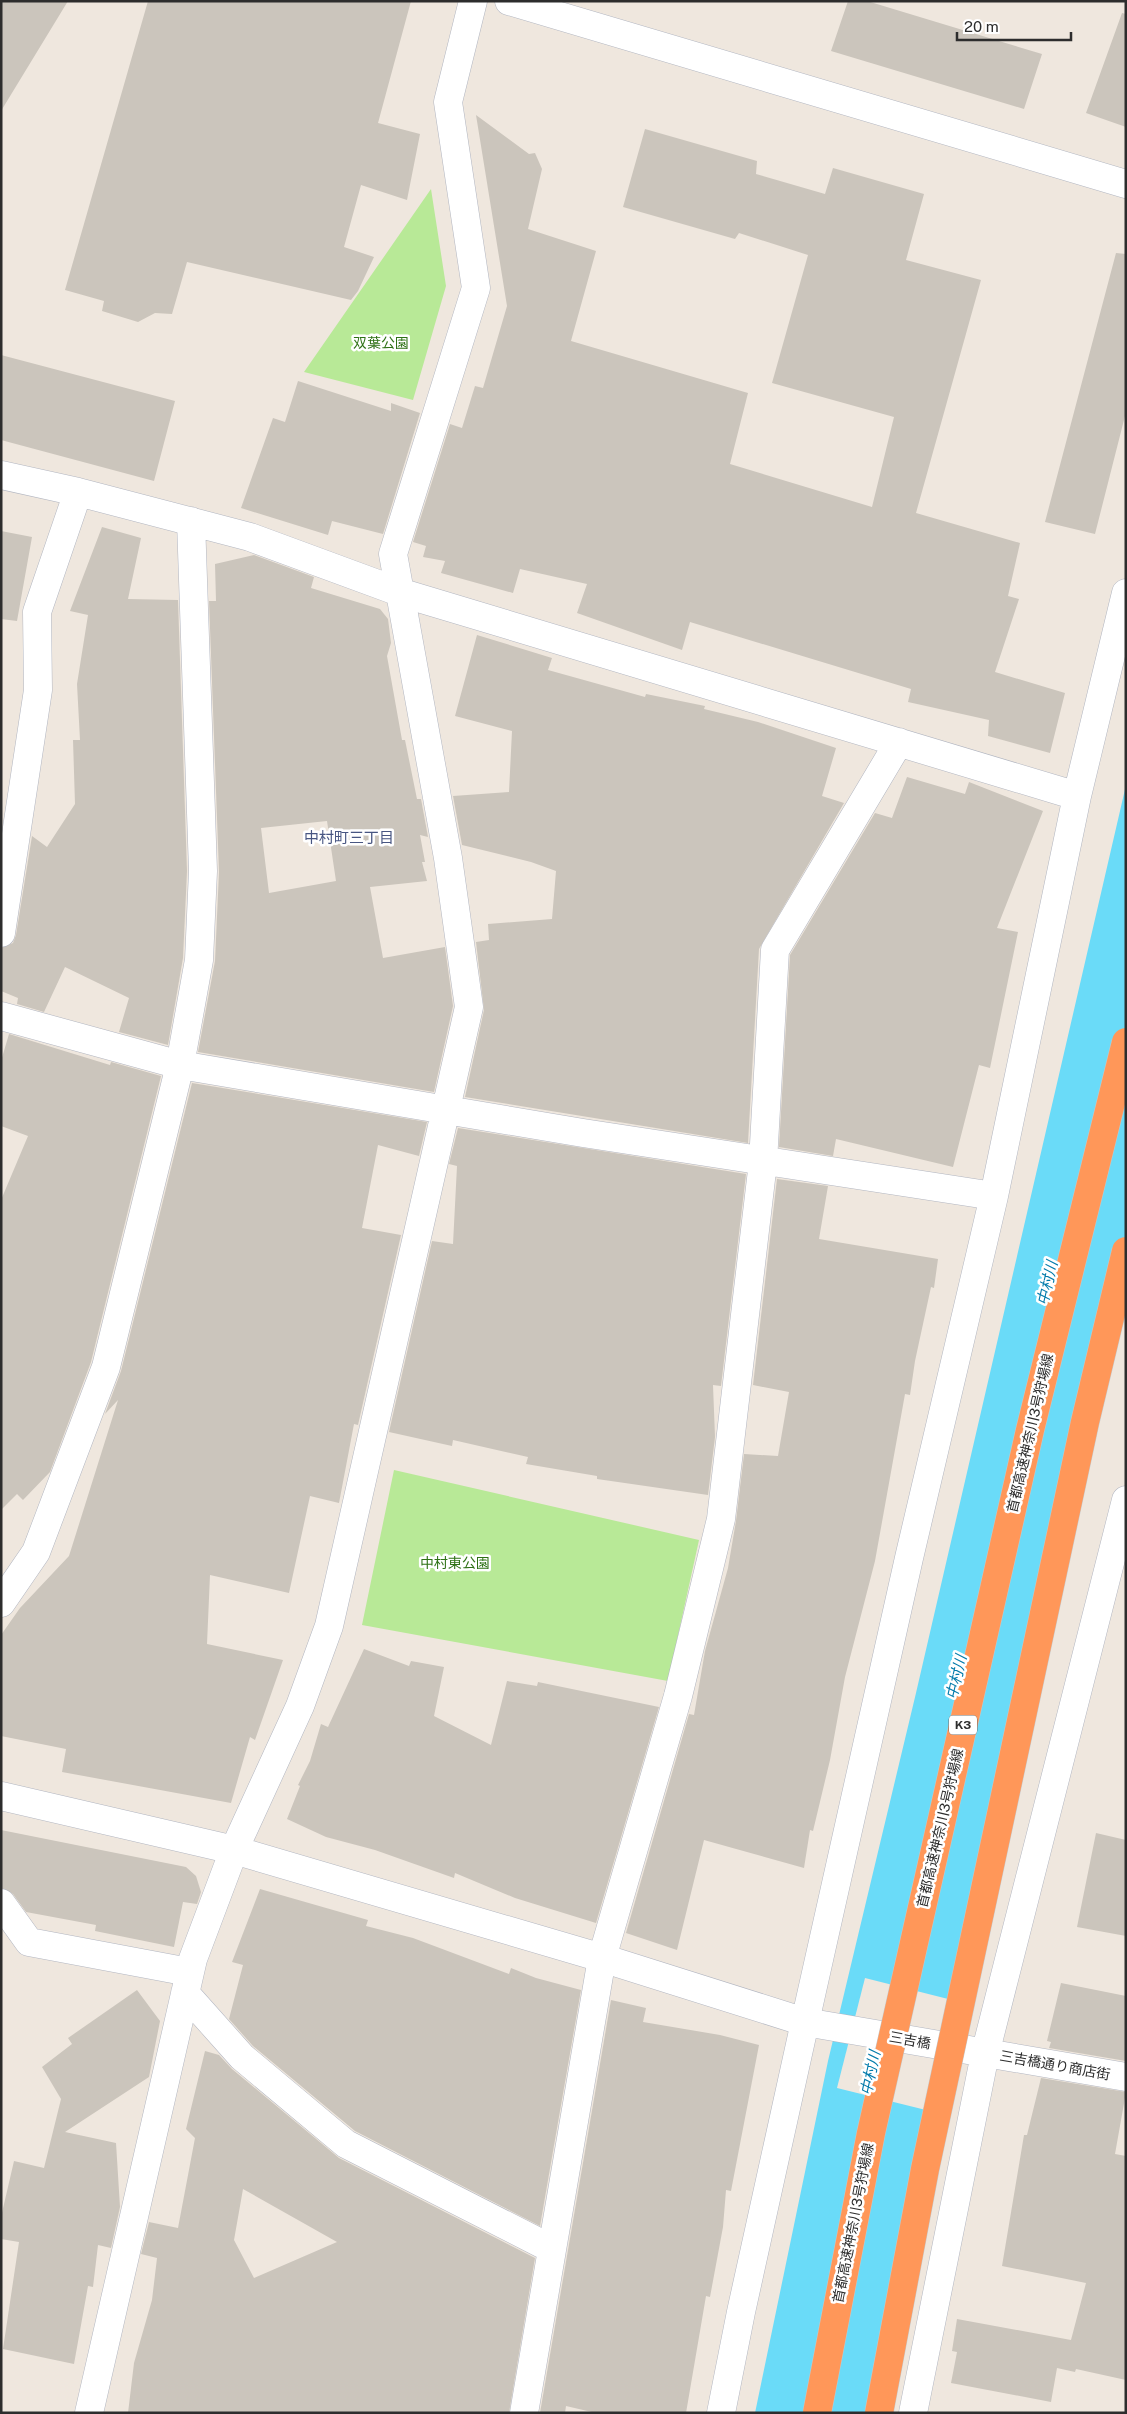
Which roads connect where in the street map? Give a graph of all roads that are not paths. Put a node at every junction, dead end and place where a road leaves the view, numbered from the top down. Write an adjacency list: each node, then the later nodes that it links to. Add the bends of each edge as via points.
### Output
1 (474, 1): 7 (street, via 448,102 476,288 393,554)
2 (509, 1): 3 (street)
3 (1126, 184)
4 (1, 475): 5 (street)
5 (78, 492): 6 (street); 11 (street, via 37,612 38,690)
6 (192, 522): 7 (street, via 250,537); 15 (street, via 203,871 199,960)
7 (402, 592): 9 (street); 16 (street, via 448,858 469,1007)
8 (1126, 593): 10 (street)
9 (899, 742): 10 (street); 17 (street, via 775,950)
10 (1077, 796): 18 (street)
11 (4, 892): 12 (street)
12 (1, 933)
13 (1, 1016): 15 (street)
14 (1126, 1042): 34 (highway, 首都高速神奈川3号狩場線 / K3, bridge, via 1030,1430 870,2133)
15 (180, 1065): 16 (street); 21 (street, via 106,1367 36,1552)
16 (445, 1111): 17 (street); 23 (street, via 329,1626 300,1706)
17 (763, 1162): 18 (street); 25 (street, via 720,1519 678,1696)
18 (994, 1196): 27 (street)
19 (1126, 1251): 35 (highway, bridge, via 1083,1432 927,2160)
20 (1126, 1500): 28 (street)
21 (1, 1603)
22 (1, 1796): 23 (street, 三吉橋)
23 (234, 1850): 25 (street, 三吉橋); 26 (street)
24 (1, 1903): 26 (street, via 29,1942)
25 (602, 1958): 27 (street, 三吉橋); 30 (street)
26 (187, 1982): 30 (street, via 242,2057 346,2144); 31 (street)
27 (805, 2022): 28 (street, 三吉橋, bridge); 33 (street)
28 (985, 2054): 29 (street, 三吉橋通り商店街); 36 (street)
29 (1126, 2077)
30 (552, 2249): 32 (street)
31 (89, 2413)
32 (524, 2413)
33 (721, 2413)
34 (817, 2413)
35 (879, 2413)
36 (913, 2413)

